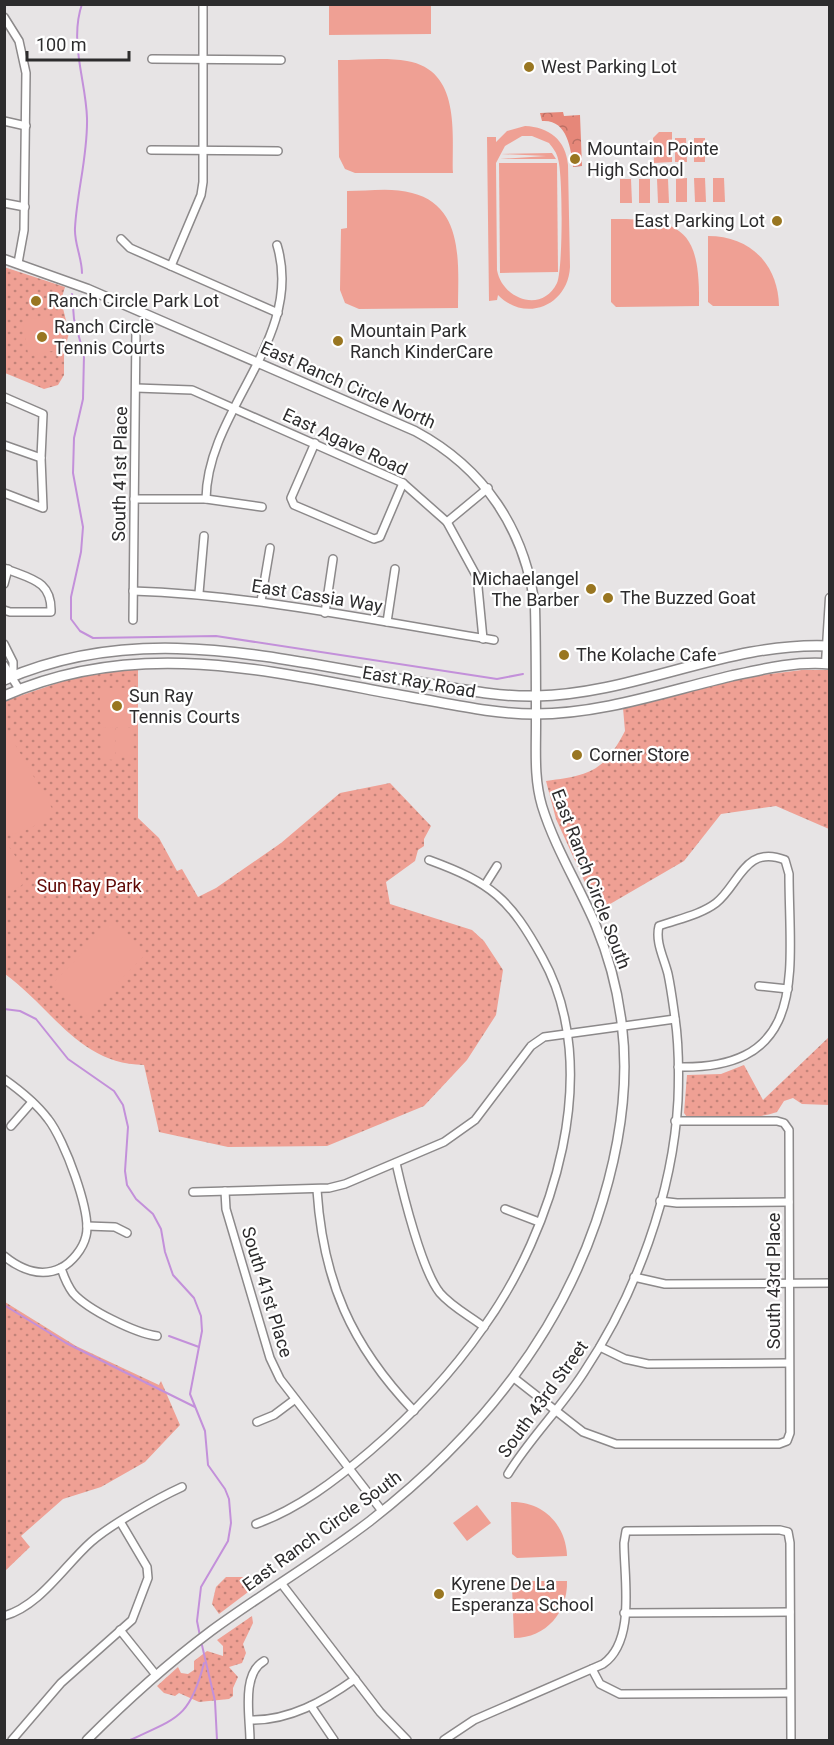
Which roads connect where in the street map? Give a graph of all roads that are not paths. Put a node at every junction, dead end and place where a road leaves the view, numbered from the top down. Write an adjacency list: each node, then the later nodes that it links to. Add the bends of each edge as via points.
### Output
1 (203, 4): 5 (street)
2 (4, 18): 7 (street, via 14,30 24,58)
3 (152, 59): 5 (street)
4 (281, 60): 5 (street)
5 (202, 61): 9 (street)
6 (4, 121): 7 (street)
7 (26, 126): 12 (street)
8 (151, 150): 9 (street)
9 (203, 151): 10 (street); 17 (street, via 201,195)
10 (278, 151)
11 (4, 203): 12 (street)
12 (25, 207): 16 (street)
13 (121, 239): 17 (street, via 130,248)
14 (278, 245): 18 (street, via 282,261)
15 (4, 259): 16 (street, East Ranch Circle North)
16 (18, 262): 20 (street, East Ranch Circle North, via 88,288)
17 (171, 266): 18 (street)
18 (278, 313): 20 (street)
19 (136, 329): 21 (street, South 41st Place)
20 (257, 363): 23 (street); 28 (street, East Ranch Circle North, via 428,438)
21 (136, 388): 23 (street, East Agave Road, via 192,390); 31 (street, South 41st Place)
22 (4, 397): 26 (street, via 43,414)
23 (233, 407): 24 (street, East Agave Road); 30 (street, via 210,459)
24 (315, 443): 27 (street, East Agave Road); 27 (street, via 291,498 294,505 374,539 380,537)
25 (4, 444): 26 (street)
26 (41, 458): 29 (street, via 43,508)
27 (404, 483): 33 (street, East Agave Road)
28 (488, 488): 33 (street); 59 (street, East Ranch Circle North, via 514,529 533,587)
29 (4, 493)
30 (206, 499): 31 (street); 32 (street)
31 (134, 500): 40 (street, South 41st Place)
32 (262, 507)
33 (447, 522): 48 (street, East Agave Road, via 477,577)
34 (204, 536): 41 (street)
35 (270, 548): 43 (street)
36 (333, 559): 45 (street)
37 (395, 568): 47 (street)
38 (6, 569): 39 (street); 44 (street, via 43,585 51,597 51,612)
39 (4, 584)
40 (133, 591): 41 (street, East Cassia Way); 46 (street, South 41st Place)
41 (199, 593): 43 (street, East Cassia Way)
42 (830, 598): 51 (street)
43 (261, 601): 45 (street, East Cassia Way)
44 (4, 610)
45 (325, 613): 47 (street, East Cassia Way)
46 (133, 620)
47 (387, 622): 48 (street, East Cassia Way)
48 (483, 639): 49 (street, East Cassia Way)
49 (494, 640)
50 (4, 644): 55 (street, via 14,662)
51 (828, 646): 52 (street); 59 (main road, East Ray Road, via 765,650)
52 (828, 663): 59 (main road, East Ray Road, via 767,668 597,708)
53 (4, 665): 55 (street)
54 (365, 674): 55 (main road, East Ray Road, via 217,650 161,646 84,654); 56 (main road); 59 (main road, East Ray Road, via 488,693)
55 (9, 678): 57 (street)
56 (363, 688): 57 (main road, East Ray Road, via 205,663 161,661 86,669); 59 (main road, East Ray Road, via 488,710)
57 (19, 689): 58 (main road, East Ray Road)
58 (4, 696)
59 (536, 705): 66 (street, East Ranch Circle South, via 536,767 541,802 608,958)
60 (429, 860): 62 (street)
61 (497, 866): 62 (street)
62 (485, 885): 67 (street, via 513,909 546,964 558,991)
63 (759, 986): 64 (street)
64 (788, 988): 65 (street, South 43rd Street, via 789,874 785,860 754,860 742,869 716,903 659,926 657,934); 68 (street, via 786,1004 771,1034 744,1057 717,1066)
65 (675, 1019): 66 (street); 68 (street, South 43rd Street)
66 (622, 1025): 67 (street); 92 (street, East Ranch Circle South, via 624,1094 602,1205 565,1296)
67 (568, 1032): 73 (street, via 544,1036 531,1046 467,1128); 80 (street, via 566,1125)
68 (678, 1068): 71 (street, South 43rd Street)
69 (4, 1079): 70 (street)
70 (32, 1102): 72 (street); 81 (street, via 50,1121 66,1149)
71 (675, 1121): 77 (street, South 43rd Street); 78 (street, South 43rd Place, via 784,1123 789,1130)
72 (11, 1125)
73 (396, 1163): 74 (street, via 345,1184); 88 (street, via 432,1280 447,1300)
74 (317, 1190): 75 (street); 94 (street, via 321,1235 349,1323 372,1364)
75 (225, 1191): 76 (street); 93 (street, South 41st Place, via 226,1209 270,1358)
76 (193, 1192)
77 (660, 1201): 78 (street); 85 (street, South 43rd Street)
78 (789, 1202): 86 (street, South 43rd Place)
79 (505, 1209): 80 (street)
80 (539, 1222): 88 (street, via 514,1280)
81 (87, 1226): 82 (street, via 115,1227); 84 (street, via 80,1249)
82 (127, 1233)
83 (4, 1256): 84 (street, via 25,1270)
84 (61, 1268): 89 (street, via 66,1283 83,1302 142,1334)
85 (634, 1276): 86 (street, via 665,1284); 90 (street, South 43rd Street)
86 (789, 1283): 87 (street); 91 (street, South 43rd Place)
87 (830, 1283)
88 (484, 1327): 94 (street)
89 (157, 1336)
90 (600, 1347): 91 (street, via 648,1364); 95 (street, South 43rd Street)
91 (789, 1363): 95 (street, South 43rd Place, via 790,1433 787,1441 779,1444 616,1444 596,1439)
92 (514, 1378): 95 (street); 100 (street, East Ranch Circle South, via 444,1456)
93 (294, 1400): 96 (street); 97 (street, South 41st Place)
94 (414, 1411): 97 (street)
95 (556, 1412): 98 (street, South 43rd Street)
96 (257, 1422)
97 (349, 1469): 100 (street, South 41st Place); 102 (street, via 307,1498)
98 (508, 1474)
99 (182, 1487): 101 (street)
100 (382, 1511): 103 (street, East Ranch Circle South)
101 (121, 1523): 106 (street, via 94,1540 25,1606); 107 (street, via 142,1557 148,1578 132,1620)
102 (256, 1524)
103 (281, 1583): 110 (street, East Ranch Circle South); 111 (street)
104 (624, 1612): 105 (street); 105 (street, via 626,1531 788,1532); 109 (street, via 624,1632 618,1648 609,1660)
105 (790, 1612): 112 (street)
106 (4, 1616)
107 (120, 1630): 110 (street); 115 (street, via 61,1683)
108 (264, 1661): 114 (street, via 250,1679)
109 (592, 1669): 112 (street, via 600,1684 620,1694); 120 (street, via 474,1720)
110 (156, 1675): 116 (street, East Ranch Circle South)
111 (355, 1679): 113 (street); 119 (street)
112 (790, 1693): 121 (street)
113 (311, 1706): 114 (street); 118 (street)
114 (250, 1720): 117 (street)
115 (12, 1740)
116 (87, 1740)
117 (250, 1740)
118 (334, 1740)
119 (406, 1740)
120 (444, 1740)
121 (791, 1740)

